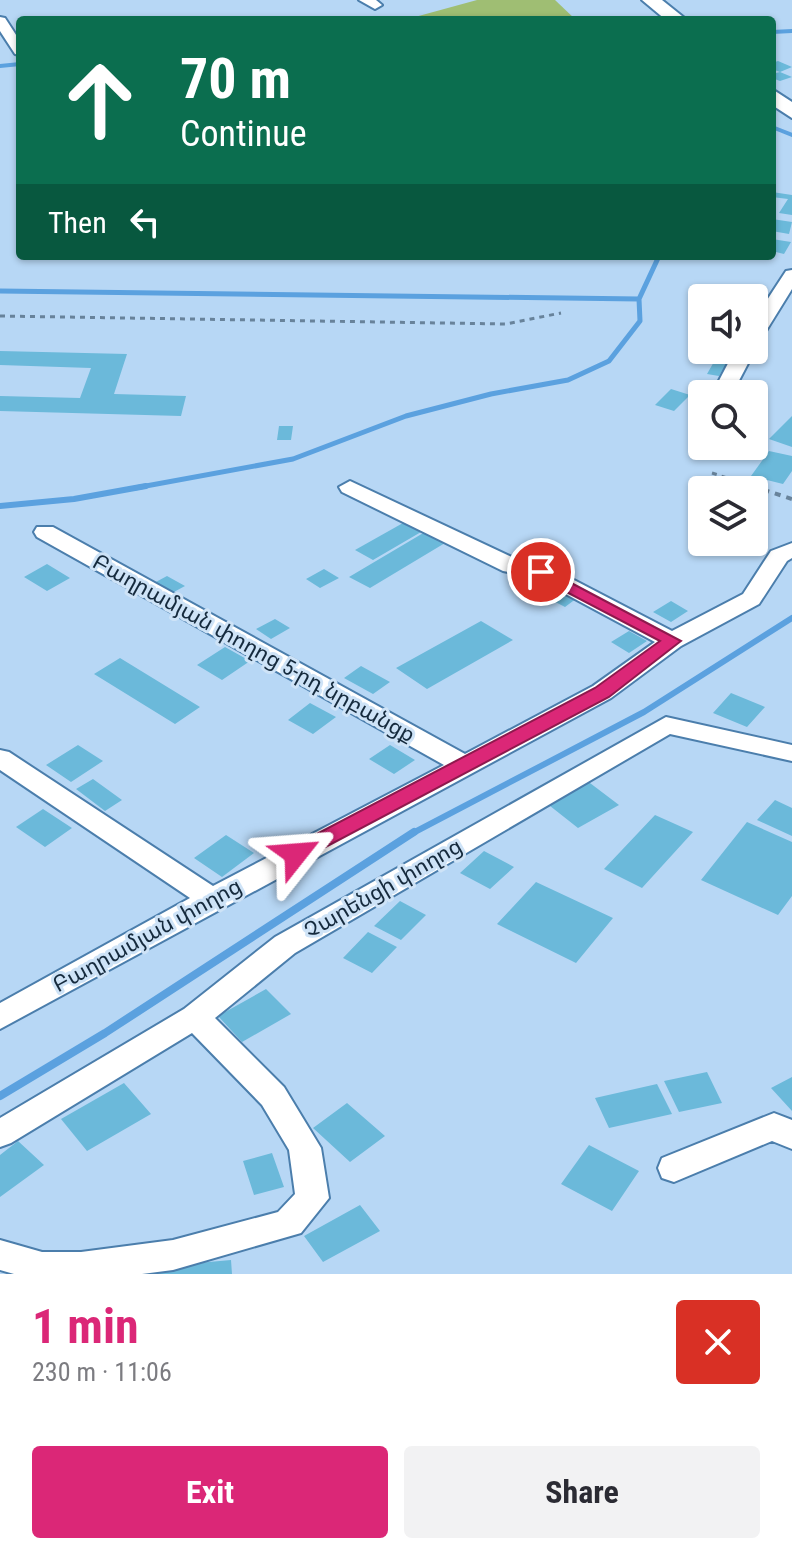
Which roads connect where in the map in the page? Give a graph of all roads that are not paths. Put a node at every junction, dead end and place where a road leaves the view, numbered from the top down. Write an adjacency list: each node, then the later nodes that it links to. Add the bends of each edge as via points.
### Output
1 (651, 0): 2 (main road)
2 (673, 16)
3 (0, 21): 4 (street)
4 (16, 45)
5 (776, 98): 6 (main road)
6 (792, 112)
7 (792, 275): 8 (street)
8 (768, 313)
9 (350, 487): 12 (street, via 511,566 541,572)
10 (45, 532): 15 (street, Բաղրամյան փողոց 5-րդ նրբանցք)
11 (792, 550): 12 (street, Բաղրամյան փողոց, via 779,556 751,599)
12 (672, 641): 15 (street, Բաղրամյան փողոց, via 602,692)
13 (792, 753): 18 (street, Չարենցի փողոց, via 666,725 285,945)
14 (0, 758): 16 (street)
15 (463, 764): 16 (street, Բաղրամյան փողոց)
16 (212, 899): 17 (street, Բաղրամյան փողոց)
17 (0, 1017)
18 (195, 1017): 19 (street, Չարենցի փողոց); 22 (street, via 273,1096 305,1148 312,1198 289,1223 173,1255 42,1267)
19 (0, 1134)
20 (792, 1136): 21 (street, via 774,1126)
21 (674, 1168)
22 (0, 1255)

